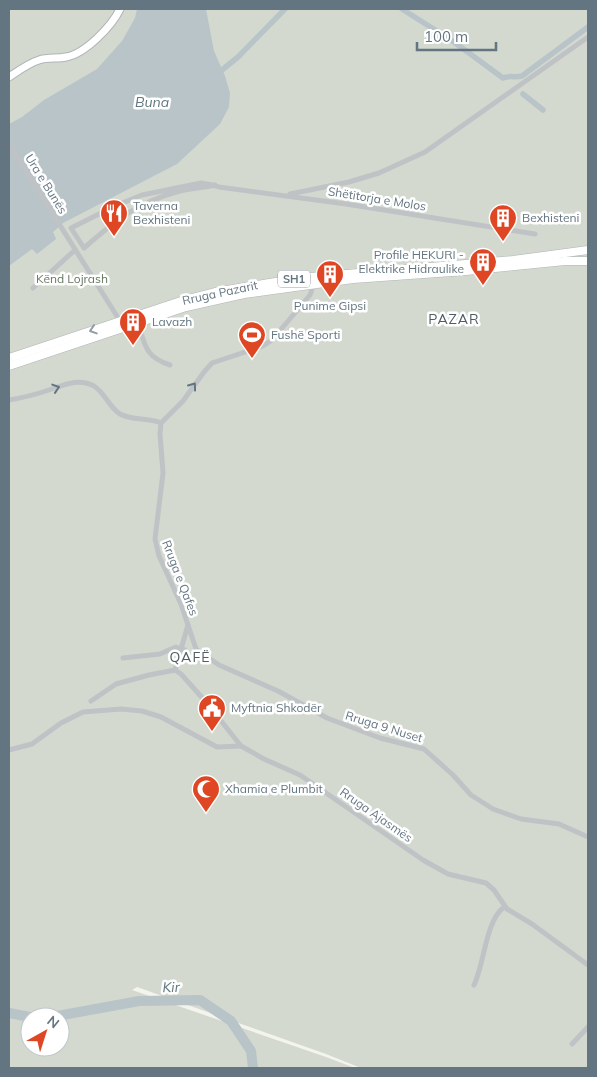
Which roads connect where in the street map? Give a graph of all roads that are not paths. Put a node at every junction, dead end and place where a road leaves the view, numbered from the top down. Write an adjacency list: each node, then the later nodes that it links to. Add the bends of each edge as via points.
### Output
1 (115, 9): 3 (street)
2 (120, 9): 3 (main road)
3 (115, 18): 5 (main road, via 95,40 77,53 39,60)
4 (588, 37): 8 (street, via 425,152 379,173)
5 (9, 77)
6 (9, 144): 10 (street, Ura e Bunës)
7 (215, 186): 7 (street, Shëtitorja e Molos, via 195,184 142,195 71,228 84,248 118,218 149,201 189,189); 8 (street, Shëtitorja e Molos)
8 (284, 195): 9 (street, Shëtitorja e Molos)
9 (535, 234)
10 (75, 250): 14 (street); 15 (street, Ura e Bunës)
11 (588, 250): 15 (main road, Rruga Pazarit / SH1, via 268,282 184,300)
12 (588, 262): 13 (main road, Rruga Pazarit / SH1, via 526,264)
13 (314, 284): 16 (main road, Rruga Pazarit / SH1, via 216,300); 21 (street, one-way to 13, via 212,364 268,344 310,295)
14 (33, 288)
15 (120, 321): 17 (main road, Rruga Pazarit / SH1, one-way to 17)
16 (138, 323): 18 (street, via 146,350); 19 (main road, Rruga Pazarit / SH1)
17 (9, 358)
18 (170, 365)
19 (9, 366)
20 (9, 400): 21 (street, one-way to 21, via 73,382 84,383 100,390 123,415)
21 (161, 423): 22 (street, Rruga e Qafes, via 163,473 155,539)
22 (188, 625): 23 (street, Rruga e Qafes); 25 (street, Rruga e Qafes)
23 (196, 649): 24 (street, bridge, via 177,647 160,654); 29 (street, Rruga 9 Nuset, via 219,665 278,691 327,718 380,738 424,749 471,796 493,809 521,819 564,825)
24 (123, 658)
25 (175, 670): 26 (street, via 116,684); 27 (street, Rruga Ajasmës)
26 (91, 701)
27 (241, 746): 28 (street, via 217,747 155,714 112,709 83,712 32,744); 30 (street, Rruga Ajasmës, via 300,775 448,874 486,883)
28 (9, 750)
29 (588, 837)
30 (504, 907): 31 (street, Rruga Ajasmës); 32 (street, via 490,931)
31 (588, 965)
32 (474, 985)
33 (588, 1027): 34 (street)
34 (572, 1044)

